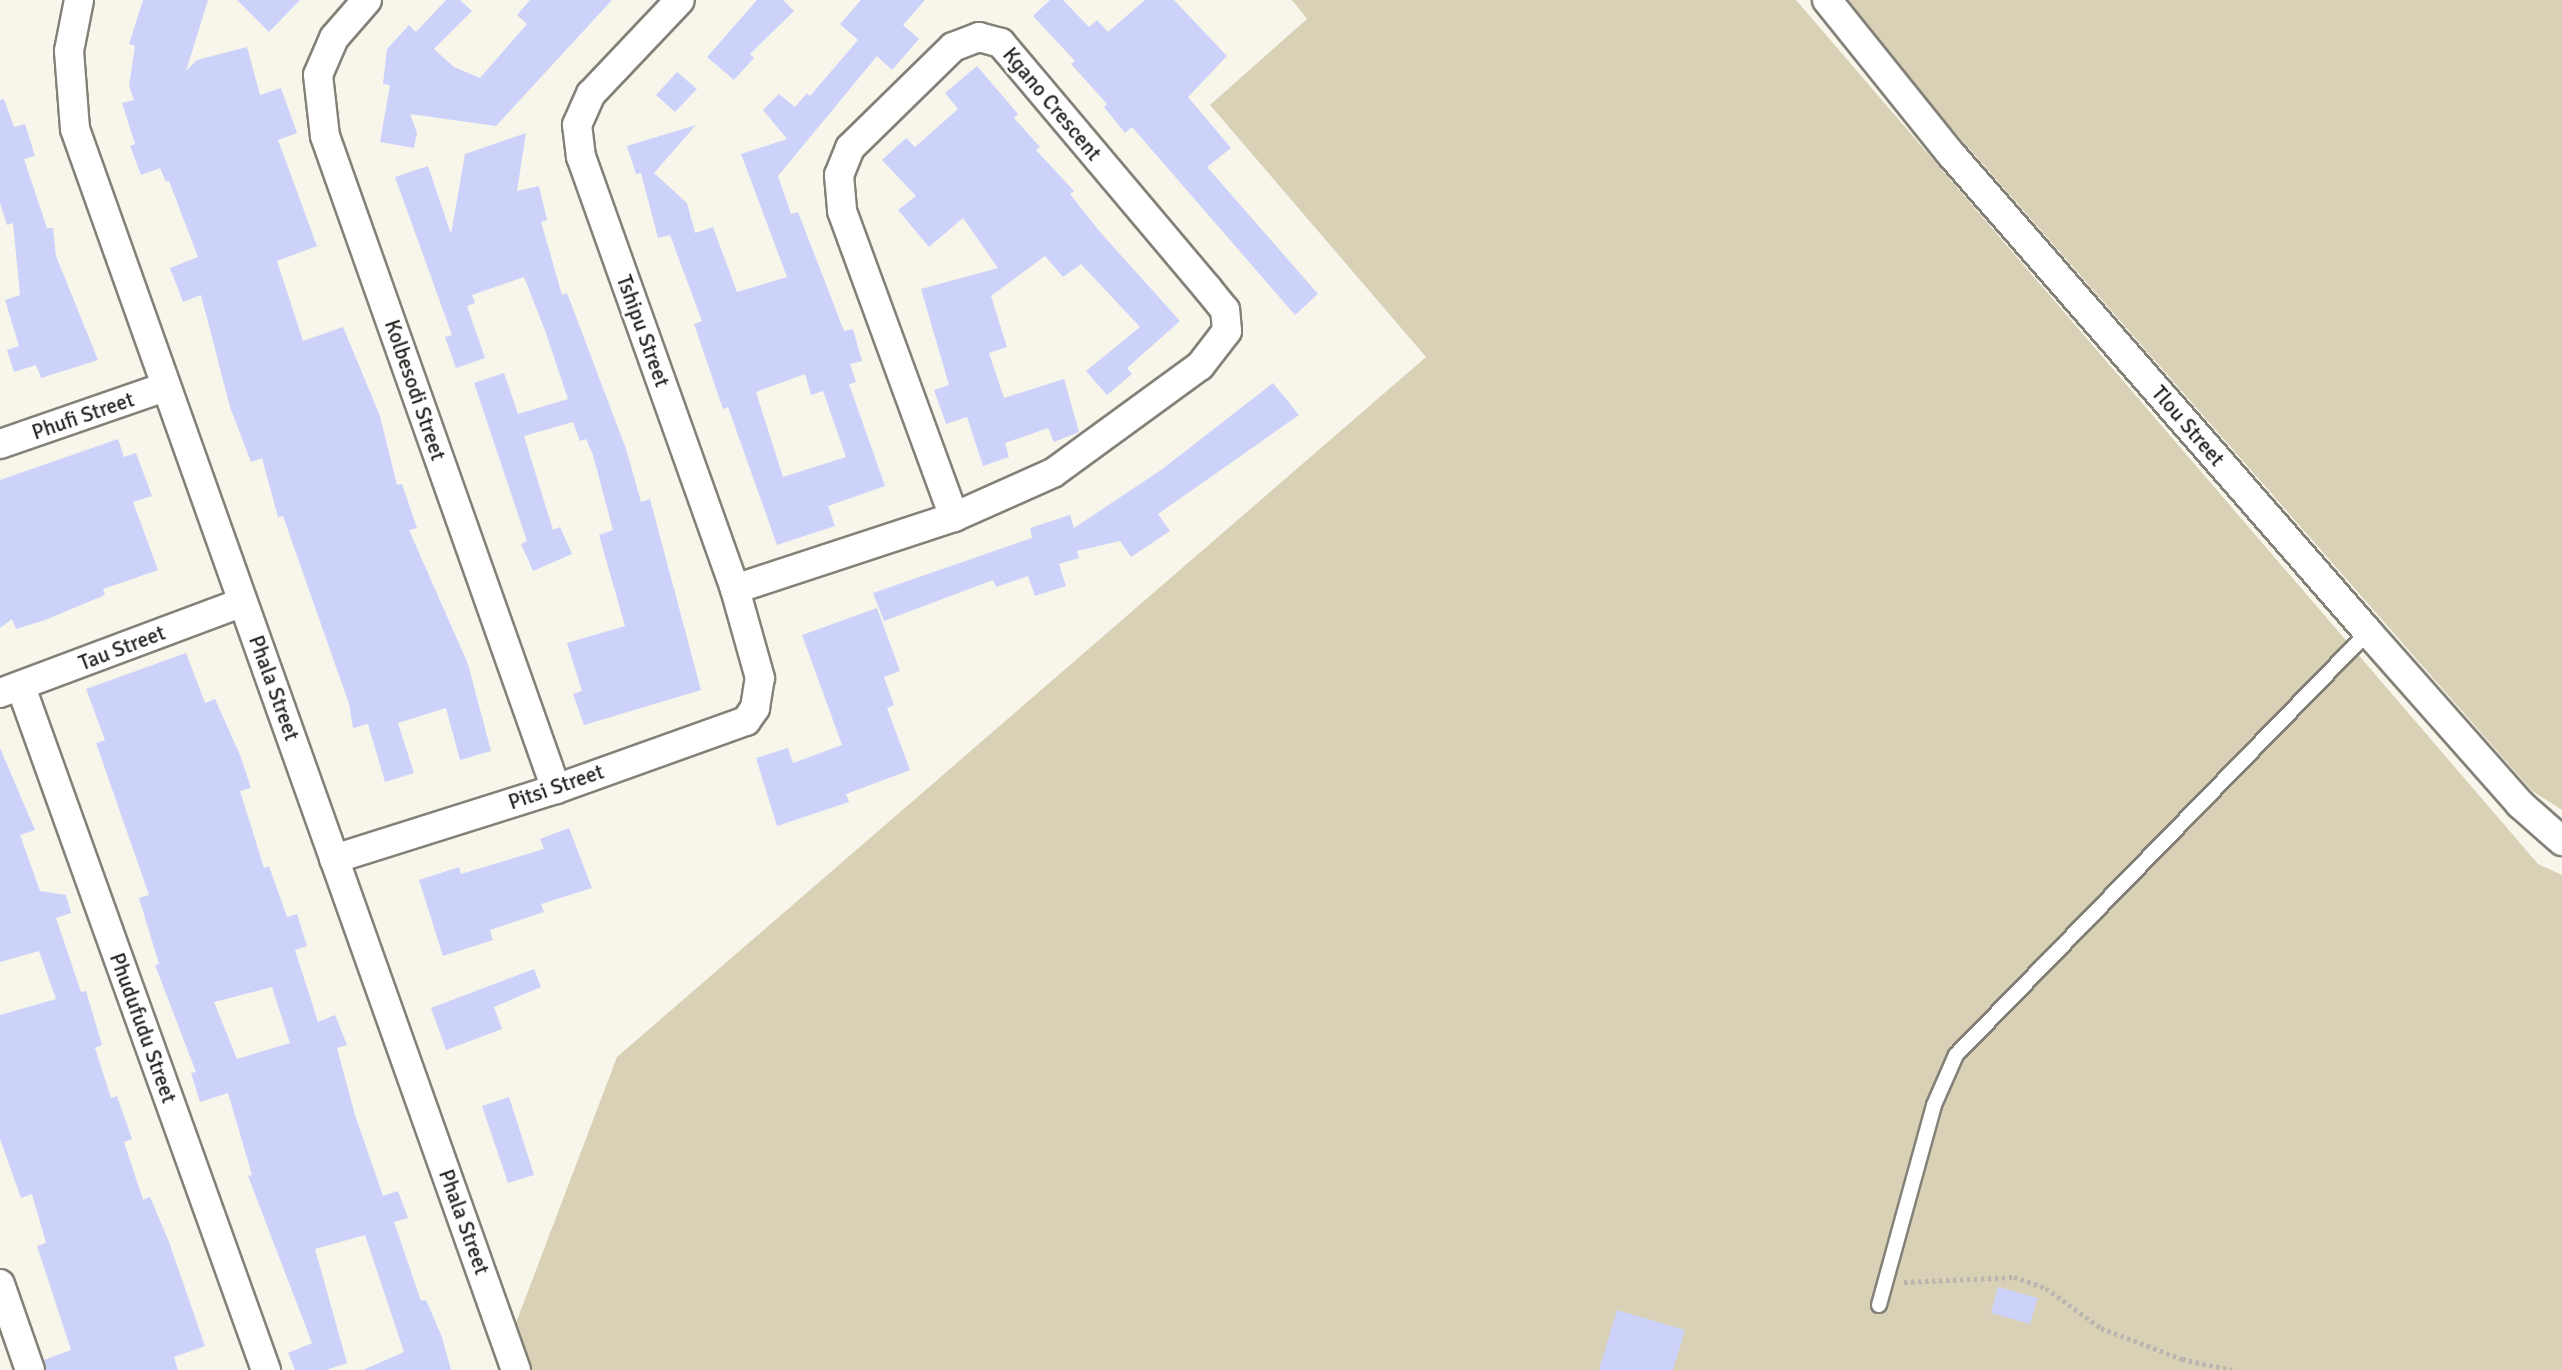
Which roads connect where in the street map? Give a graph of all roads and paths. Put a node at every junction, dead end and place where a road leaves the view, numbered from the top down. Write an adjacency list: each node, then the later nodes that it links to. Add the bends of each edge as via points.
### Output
1 (79, 0): 5 (street, Phala Street, via 69,51 75,129)
2 (367, 0): 13 (street, Kolbesodi Street, via 334,38 318,75 325,135)
3 (680, 0): 8 (street, Tshipu Street, via 591,94 577,125 581,157)
4 (1828, 0): 10 (street, Tlou Street, via 1950,153)
5 (165, 387): 6 (street, Phufi Street); 9 (street, Phala Street)
6 (0, 444)
7 (954, 517): 7 (street, Kgano Crescent, via 1053,473 1200,366 1220,343 1228,321 1208,289 1001,43 979,37 953,47 850,148 839,175 842,211); 8 (street, Kgano Crescent)
8 (735, 589): 12 (street, Tshipu Street, via 761,678)
9 (243, 602): 11 (street, Tau Street); 15 (street, Phala Street)
10 (2368, 632): 14 (street, Tlou Street, via 2520,804); 16 (lane, via 1956,1055 1934,1105)
11 (10, 690): 20 (street, Phudufudu Street)
12 (760, 692): 13 (street, Pitsi Street, via 746,721)
13 (556, 789): 15 (street, Pitsi Street)
14 (2562, 841)
15 (334, 859): 21 (street, Phala Street)
16 (1886, 1283): 18 (lane); 22 (path, via 2014,1277 2046,1288 2101,1328 2182,1359)
17 (0, 1284): 19 (street)
18 (1879, 1305)
19 (30, 1370)
20 (266, 1370)
21 (516, 1370)
22 (2232, 1370)

